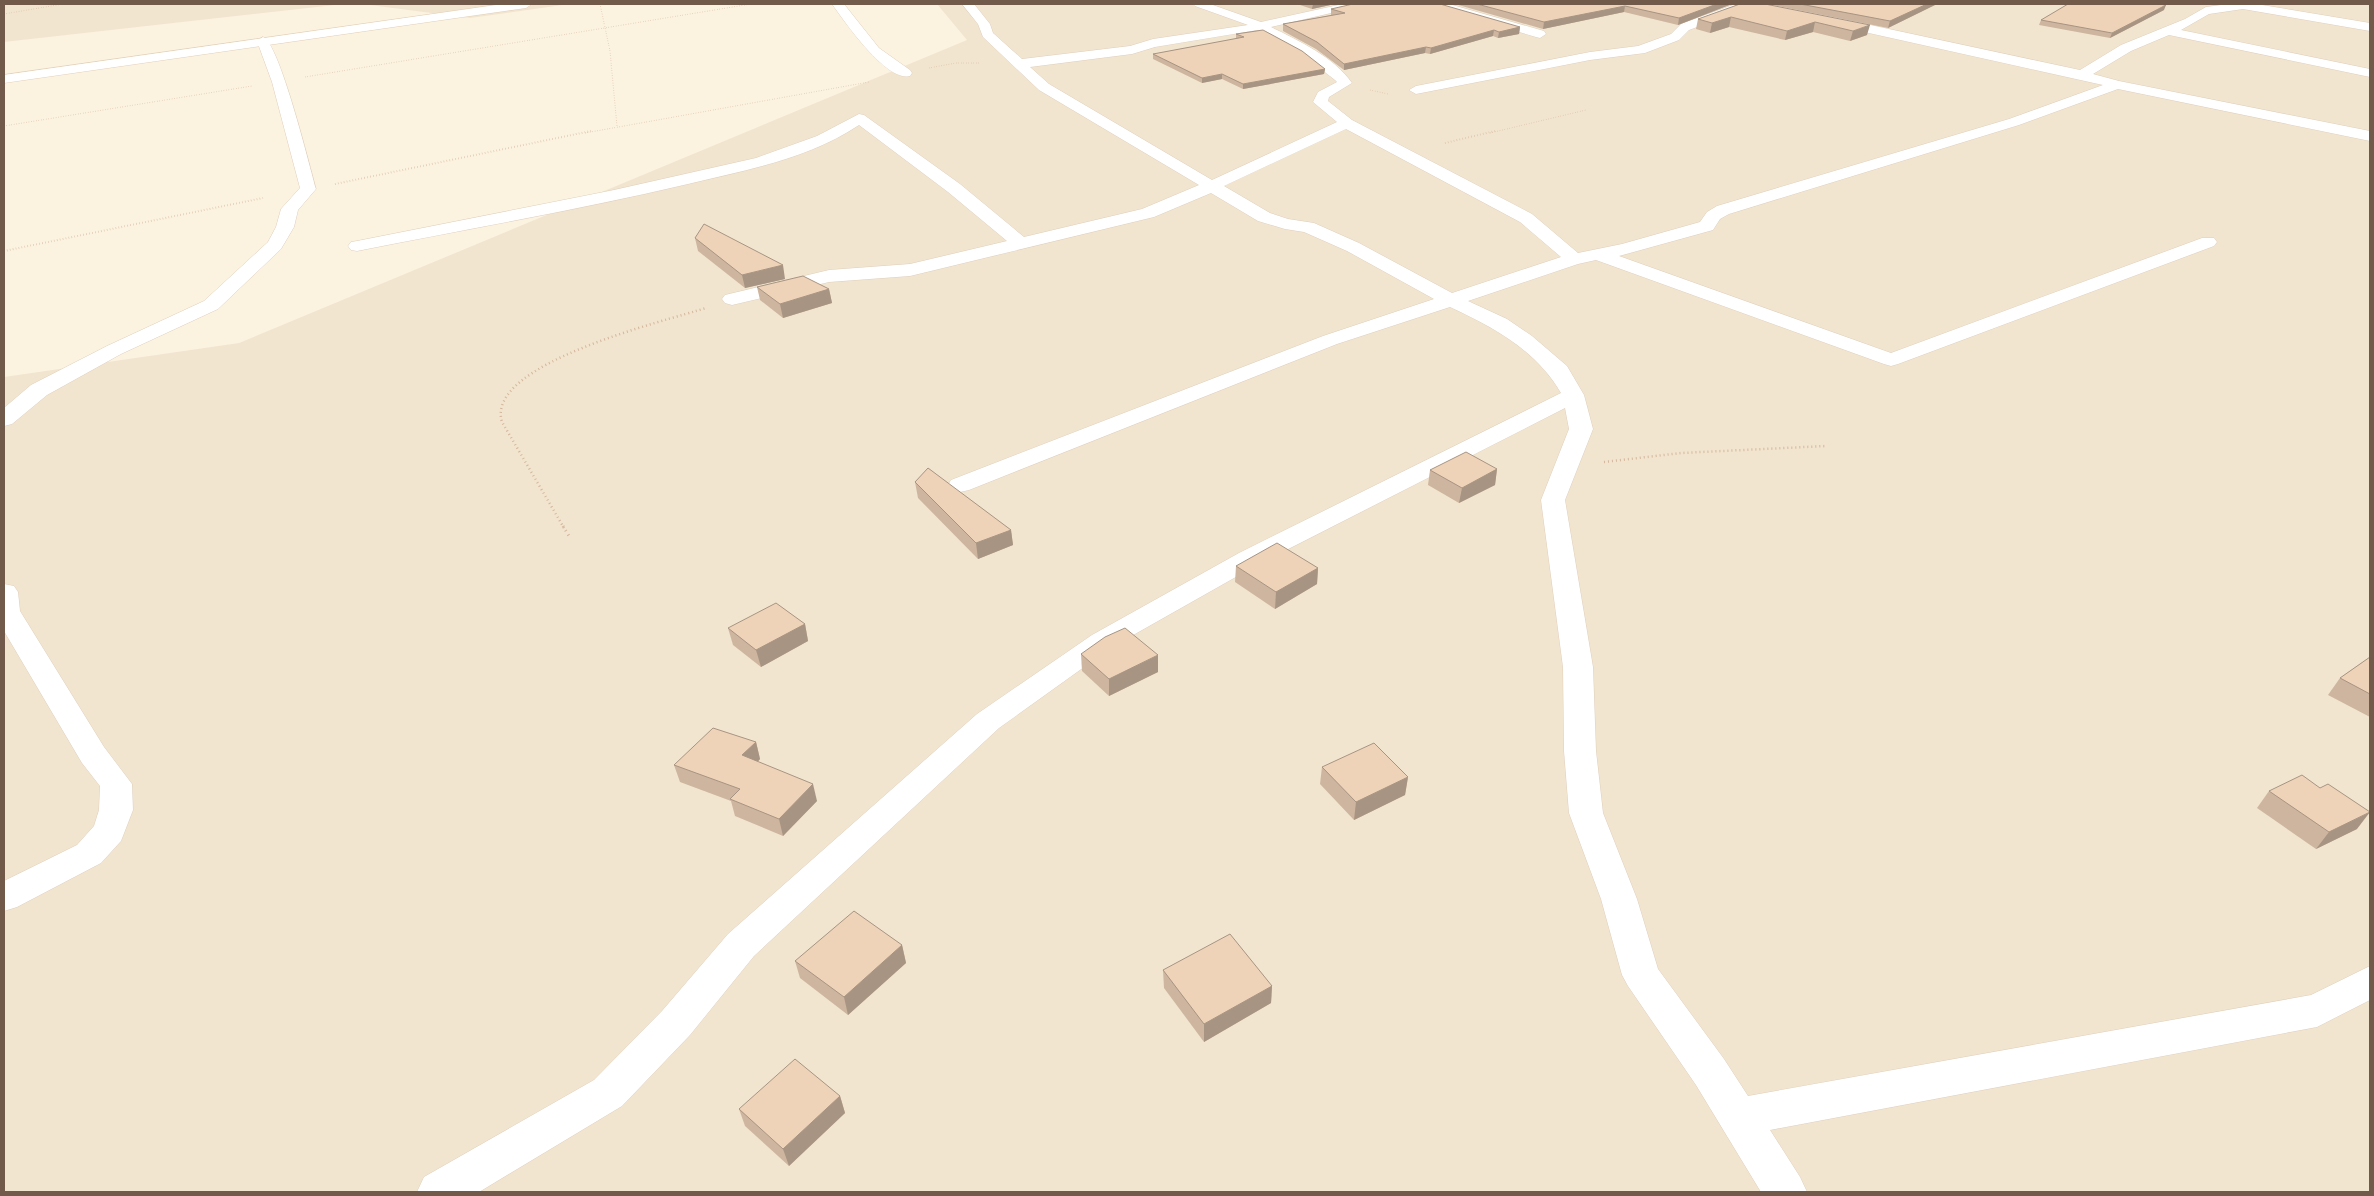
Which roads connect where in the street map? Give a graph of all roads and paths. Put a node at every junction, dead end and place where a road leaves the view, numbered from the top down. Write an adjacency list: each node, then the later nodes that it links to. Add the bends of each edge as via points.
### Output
1 (63, 4): 13 (path)
2 (526, 4): 20 (street)
3 (600, 4): 17 (path)
4 (751, 4): 17 (path)
5 (838, 4): 23 (street, via 874,51)
6 (1199, 4): 15 (street)
7 (1357, 4): 15 (street)
8 (1437, 4): 19 (street)
9 (1744, 4): 29 (street, via 1685,27 1675,38 1640,50 1590,56)
10 (2241, 4): 12 (street); 18 (street, via 2206,11)
11 (975, 5): 22 (street, via 987,34)
12 (2276, 7): 16 (street)
13 (4, 14)
14 (1824, 20): 25 (street)
15 (1261, 26): 22 (street, via 1153,43 1132,50); 27 (street, via 1321,62 1342,77)
16 (2370, 27)
17 (605, 28): 32 (path)
18 (2169, 31): 24 (street); 25 (street, via 2126,48)
19 (1540, 34)
20 (263, 41): 26 (street); 36 (street, via 279,82)
21 (956, 63): 23 (path)
22 (1018, 64): 35 (street, via 1044,87)
23 (904, 73): 32 (path)
24 (2370, 73)
25 (2082, 75): 28 (street)
26 (4, 79)
27 (1344, 84): 29 (path, via 1391,95); 31 (street, via 1322,96 1320,102)
28 (2117, 85): 33 (street); 41 (street, via 2014,122 1723,210 1713,216 1707,226)
29 (1416, 90)
30 (1586, 110): 34 (path)
31 (1347, 123): 34 (street); 35 (street, via 1296,144)
32 (617, 126): 36 (path)
33 (2370, 136)
34 (1406, 154): 42 (street, via 1526,218)
35 (1212, 186): 38 (street, via 1148,213); 44 (street, via 1264,217 1308,227 1353,247)
36 (308, 189): 40 (path); 46 (street, via 290,209 275,245 212,305 114,350 39,390)
37 (2208, 242): 41 (street, via 1891,360)
38 (1020, 243): 39 (street, via 954,188 859,118 821,140 742,166 650,188); 43 (street, via 910,270 829,276)
39 (356, 246)
40 (4, 250)
41 (1597, 254): 42 (street)
42 (1574, 258): 44 (street)
43 (732, 299): 50 (path, via 577,351 517,382 504,397 499,415 510,440)
44 (1451, 300): 45 (street, via 1500,323 1525,340 1560,371); 49 (street, via 1330,340)
45 (1573, 395): 48 (street, via 1582,429); 55 (street, via 1248,559 1102,641 988,721 741,945 676,1023 608,1093)
46 (4, 419)
47 (1826, 446): 48 (path, via 1681,453)
48 (1566, 466): 54 (street, via 1553,500 1578,667 1580,751 1586,813 1620,899 1642,975)
49 (960, 485)
50 (569, 536)
51 (4, 592): 52 (street, via 6,611 93,755 116,784 116,810 109,832 89,854)
52 (4, 897)
53 (2370, 982): 54 (street, via 2317,1010)
54 (1739, 1117): 56 (street)
55 (439, 1192)
56 (1786, 1192)

